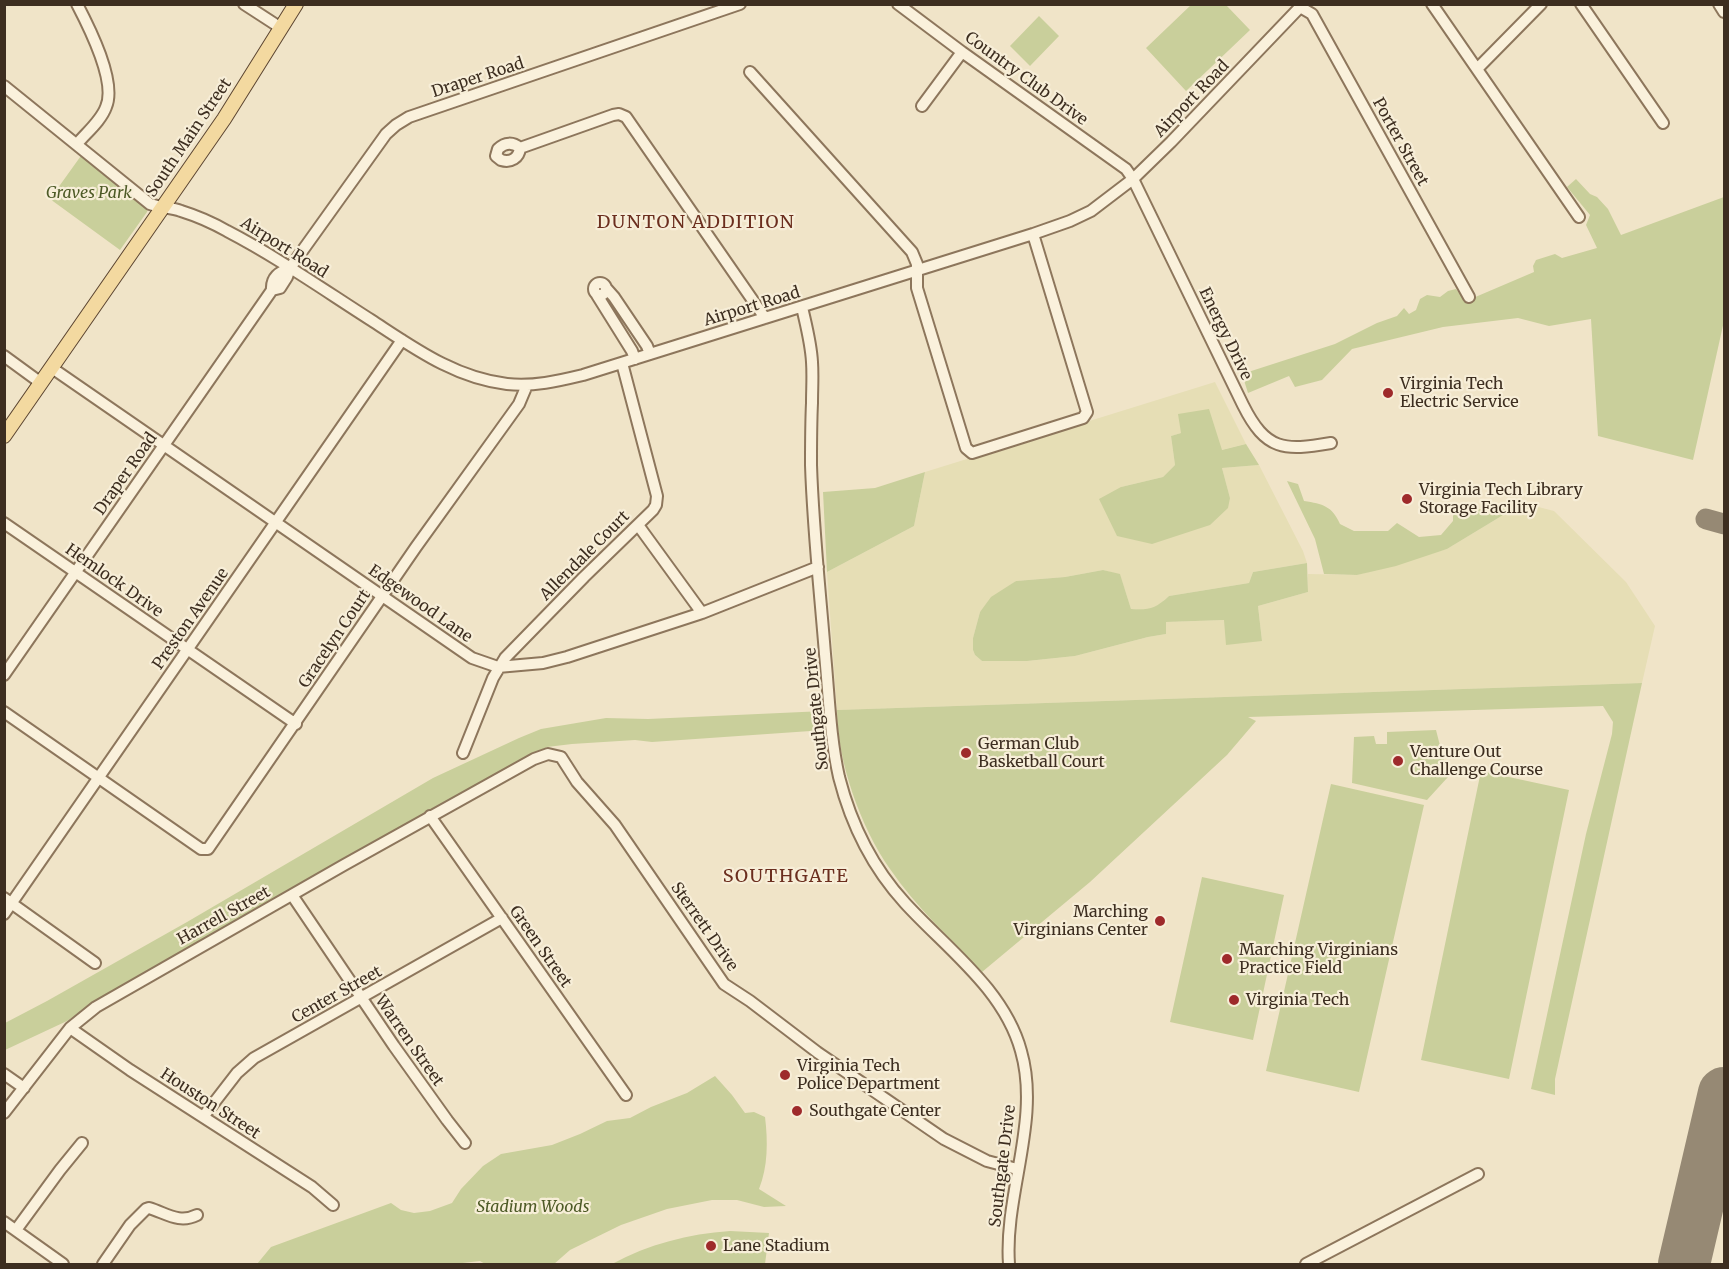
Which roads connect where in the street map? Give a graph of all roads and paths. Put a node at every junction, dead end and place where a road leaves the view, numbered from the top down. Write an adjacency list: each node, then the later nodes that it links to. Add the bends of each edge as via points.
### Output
1 (77, 4): 19 (street, via 97,47 109,94 104,112)
2 (244, 4): 12 (street)
3 (296, 4): 12 (main road, South Main Street)
4 (740, 4): 25 (street, Draper Road, via 409,117 386,134)
5 (898, 4): 13 (street, Country Club Drive)
6 (1432, 4): 14 (street)
7 (1541, 4): 14 (street)
8 (1581, 4): 18 (street)
9 (1719, 4): 11 (street)
10 (1302, 6): 21 (street, Airport Road); 27 (street, Porter Street, via 1312,14)
11 (1725, 12)
12 (281, 28): 22 (main road, South Main Street)
13 (962, 52): 17 (street); 21 (street, Country Club Drive, via 1126,169)
14 (1477, 69): 23 (street)
15 (750, 72): 26 (street, via 912,252)
16 (4, 86): 19 (street, Airport Road)
17 (922, 106)
18 (1663, 123)
19 (77, 144): 22 (street, Airport Road, via 150,204)
20 (520, 148): 29 (street, via 613,115 626,117)
21 (1134, 179): 24 (street, Airport Road, via 1091,211); 39 (street, Energy Drive, via 1256,429 1283,446 1304,448)
22 (163, 207): 25 (street, Airport Road, via 227,230); 35 (main road, South Main Street)
23 (1579, 217)
24 (1033, 234): 26 (street, Airport Road); 26 (street, via 1086,414 985,449 975,452 966,448 916,288)
25 (290, 268): 30 (street, Airport Road); 40 (street, Draper Road, via 279,273 272,290)
26 (916, 271): 28 (street, Airport Road)
27 (1469, 297)
28 (802, 307): 29 (street, Airport Road); 44 (street, Southgate Drive, via 812,359 812,470)
29 (765, 318): 31 (street, Airport Road)
30 (402, 340): 37 (street, Airport Road, via 463,374); 41 (street, Preston Avenue)
31 (650, 354): 33 (street, Airport Road); 33 (street, via 615,297 604,284 597,284 597,295)
32 (4, 356): 36 (street)
33 (635, 359): 34 (street, Airport Road)
34 (622, 363): 37 (street, Airport Road, via 559,381); 43 (street, Allendale Court, via 657,501)
35 (52, 368): 36 (main road, South Main Street); 40 (street, Edgewood Lane)
36 (41, 383): 38 (main road, South Main Street)
37 (527, 384): 46 (street, Gracelyn Court, via 519,404)
38 (4, 436)
39 (1331, 443)
40 (165, 445): 41 (street, Edgewood Lane); 45 (street, Draper Road)
41 (276, 522): 46 (street, Edgewood Lane); 48 (street, Preston Avenue)
42 (4, 523): 45 (street, Hemlock Drive)
43 (638, 525): 47 (street); 49 (street, Allendale Court)
44 (818, 567): 47 (street, Edgewood Lane); 71 (street, Southgate Drive, via 833,747 840,780 869,854 889,884 978,979 1010,1022 1026,1080)
45 (75, 572): 48 (street, Hemlock Drive); 50 (street, Draper Road)
46 (383, 597): 49 (street, Edgewood Lane, via 472,658); 52 (street, Gracelyn Court)
47 (702, 613): 49 (street, Edgewood Lane, via 567,657)
48 (188, 651): 52 (street, Hemlock Drive); 54 (street, Preston Avenue)
49 (498, 667): 53 (street, Allendale Court)
50 (4, 675)
51 (4, 712): 54 (street)
52 (296, 724): 54 (street, Gracelyn Court, via 206,850)
53 (463, 753)
54 (100, 778): 58 (street, Preston Avenue)
55 (491, 783): 56 (street, Harrell Street); 71 (street, Sterrett Drive, via 534,759 548,754 561,757 577,782 615,825 724,984 944,1139 987,1161)
56 (430, 816): 57 (street, Harrell Street); 60 (street, Green Street)
57 (292, 895): 62 (street, Warren Street); 63 (street, Harrell Street, via 96,1007)
58 (8, 901): 59 (street, Preston Avenue); 61 (street)
59 (4, 914)
60 (502, 918): 62 (street, Center Street); 66 (street, Green Street)
61 (95, 963)
62 (361, 999): 68 (street, Center Street, via 248,1063); 70 (street, Warren Street)
63 (70, 1028): 65 (street, Harrell Street); 68 (street, Houston Street)
64 (4, 1074): 65 (street)
65 (24, 1088): 67 (street, Harrell Street)
66 (626, 1095)
67 (4, 1113)
68 (203, 1117): 73 (street, Houston Street)
69 (82, 1143): 76 (street)
70 (465, 1143)
71 (1017, 1169): 79 (street, Southgate Drive, via 1009,1228)
72 (1478, 1174): 80 (street)
73 (333, 1204)
74 (197, 1215): 78 (street, via 175,1219 146,1209)
75 (4, 1222): 76 (street)
76 (16, 1230): 77 (street)
77 (63, 1264)
78 (103, 1264)
79 (1009, 1264)
80 (1306, 1264)

